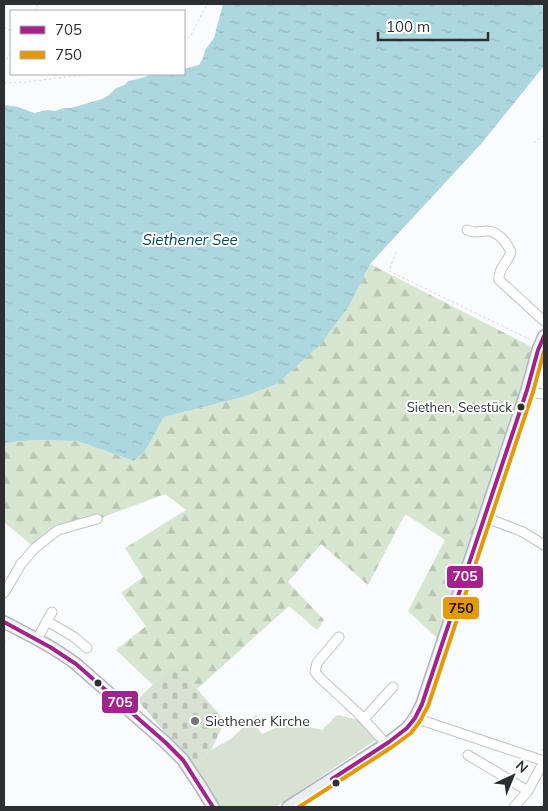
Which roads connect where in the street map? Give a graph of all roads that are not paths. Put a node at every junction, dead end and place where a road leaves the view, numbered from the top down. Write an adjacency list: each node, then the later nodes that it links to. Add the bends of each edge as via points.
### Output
1 (467, 230): 2 (street, via 477,233 491,231 504,240 511,252 498,274 499,280)
2 (544, 321)
3 (542, 340): 4 (main road)
4 (528, 390): 5 (street); 6 (main road)
5 (544, 394)
6 (484, 517): 8 (street, via 523,532); 17 (main road)
7 (97, 519): 9 (street, via 58,530 35,548)
8 (544, 545)
9 (4, 593)
10 (52, 612): 11 (street)
11 (47, 621): 14 (street); 15 (street)
12 (4, 622): 14 (main road)
13 (339, 637): 18 (street, via 317,663 315,672)
14 (37, 639): 23 (main road, via 76,664 165,742 183,760)
15 (86, 648)
16 (393, 687): 18 (street)
17 (415, 718): 19 (main road); 21 (street)
18 (364, 719): 19 (street)
19 (386, 744): 24 (main road)
20 (468, 755): 22 (street)
21 (544, 761): 22 (street)
22 (528, 791): 25 (street)
23 (212, 807)
24 (288, 807)
25 (514, 807)

